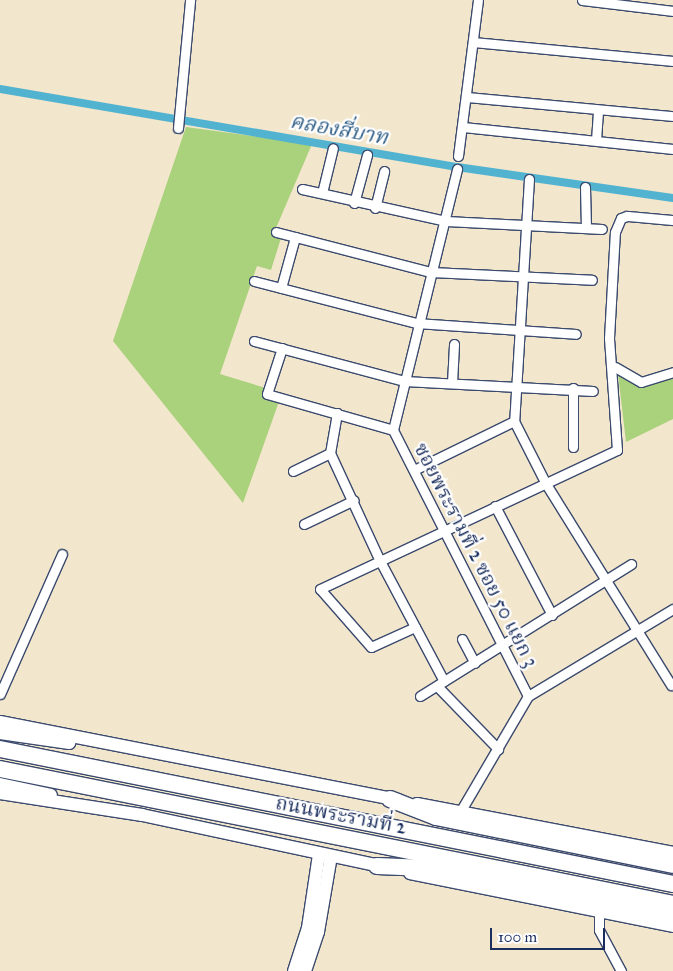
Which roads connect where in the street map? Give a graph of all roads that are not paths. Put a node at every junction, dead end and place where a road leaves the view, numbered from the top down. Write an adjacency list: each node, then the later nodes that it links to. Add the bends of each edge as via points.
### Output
1 (190, 0): 12 (street, via 182,114)
2 (478, 0): 6 (street)
3 (582, 0): 5 (street)
4 (666, 0): 5 (street)
5 (669, 10)
6 (473, 42): 7 (street); 8 (street)
7 (673, 61)
8 (467, 97): 9 (street); 11 (street)
9 (598, 110): 10 (street); 13 (street)
10 (673, 116)
11 (463, 127): 13 (street); 17 (street)
12 (178, 128)
13 (596, 140): 15 (street)
14 (333, 148): 23 (street)
15 (673, 149)
16 (367, 156): 24 (street)
17 (458, 156)
18 (457, 169): 27 (street)
19 (384, 171): 25 (street)
20 (529, 179): 28 (street)
21 (586, 188): 29 (street)
22 (302, 189): 23 (street)
23 (322, 193): 24 (street)
24 (354, 203): 25 (street)
25 (375, 208): 27 (street)
26 (673, 220): 44 (street, via 627,216 617,226 609,338)
27 (446, 221): 28 (street); 33 (street)
28 (526, 224): 29 (street); 34 (street)
29 (586, 228): 30 (street)
30 (602, 229)
31 (276, 232): 32 (street)
32 (295, 236): 33 (street); 37 (street)
33 (431, 272): 34 (street); 38 (street)
34 (524, 276): 35 (street); 39 (street)
35 (592, 280)
36 (254, 281): 37 (street)
37 (281, 288): 38 (street)
38 (416, 323): 39 (street); 46 (street)
39 (519, 328): 40 (street); 48 (street)
40 (576, 334)
41 (254, 341): 43 (street)
42 (454, 344): 47 (street)
43 (282, 348): 46 (street); 51 (street, via 267,394)
44 (615, 367): 45 (street, via 641,382); 58 (street, via 619,447)
45 (673, 372)
46 (404, 382): 47 (street); 53 (street)
47 (452, 383): 48 (street)
48 (515, 388): 49 (street); 52 (street)
49 (573, 388): 50 (street); 54 (street)
50 (593, 391)
51 (337, 414): 53 (street); 55 (street)
52 (514, 421): 57 (street); 58 (street)
53 (393, 430): 57 (street, ซอยพระรามที่ 2 ซอย 50 แยก 3)
54 (573, 447)
55 (330, 453): 56 (street); 59 (street)
56 (293, 470)
57 (414, 470): 62 (street, ซอยพระรามที่ 2 ซอย 50 แยก 3)
58 (546, 484): 60 (street); 66 (street)
59 (354, 500): 61 (street); 64 (street)
60 (496, 506): 62 (street); 68 (street)
61 (304, 524)
62 (443, 531): 64 (street); 72 (street, ซอยพระรามที่ 2 ซอย 50 แยก 3)
63 (62, 554): 76 (street)
64 (379, 560): 69 (street); 69 (street, via 322,587 320,593 372,647)
65 (631, 564): 66 (street)
66 (605, 581): 68 (street); 70 (street)
67 (673, 609): 70 (street)
68 (552, 615): 72 (street)
69 (415, 628): 74 (street)
70 (636, 632): 75 (street); 78 (street)
71 (462, 639): 73 (street)
72 (502, 646): 73 (street); 78 (street, ซอยพระรามที่ 2 ซอย 50 แยก 3)
73 (475, 663): 74 (street)
74 (440, 684): 77 (street); 83 (street)
75 (671, 685)
76 (0, 694)
77 (420, 696)
78 (528, 696): 83 (street)
79 (0, 722): 82 (main road, ถนนพระรามที่ 2)
80 (0, 733): 82 (main road)
81 (0, 741): 92 (highway, ถนนพระรามที่ 2)
82 (108, 746): 88 (main road, ถนนพระรามที่ 2)
83 (498, 748): 90 (street)
84 (0, 749): 100 (highway)
85 (0, 767): 93 (highway, ถนนพระรามที่ 2); 101 (highway)
86 (0, 784): 89 (main road)
87 (0, 793): 89 (main road, ถนนพระรามที่ 2)
88 (390, 799): 90 (main road, ถนนพระรามที่ 2); 91 (highway)
89 (117, 811): 95 (main road, ถนนพระรามที่ 2)
90 (460, 812): 94 (main road, ถนนพระรามที่ 2)
91 (436, 817): 92 (highway); 96 (highway)
92 (387, 819): 99 (highway, ถนนพระรามที่ 2)
93 (382, 845): 98 (highway); 101 (highway, ถนนพระรามที่ 2)
94 (673, 853)
95 (325, 855): 97 (main road, ถนนพระรามที่ 2); 103 (main road)
96 (673, 865)
97 (377, 866): 98 (highway); 102 (main road, ถนนพระรามที่ 2)
98 (426, 868): 104 (highway)
99 (673, 873)
100 (673, 884)
101 (673, 902)
102 (598, 912): 104 (main road, ถนนพระรามที่ 2); 107 (street, via 599,930)
103 (316, 914): 105 (main road); 106 (main road)
104 (672, 923)
105 (294, 971)
106 (305, 971)
107 (621, 971)

